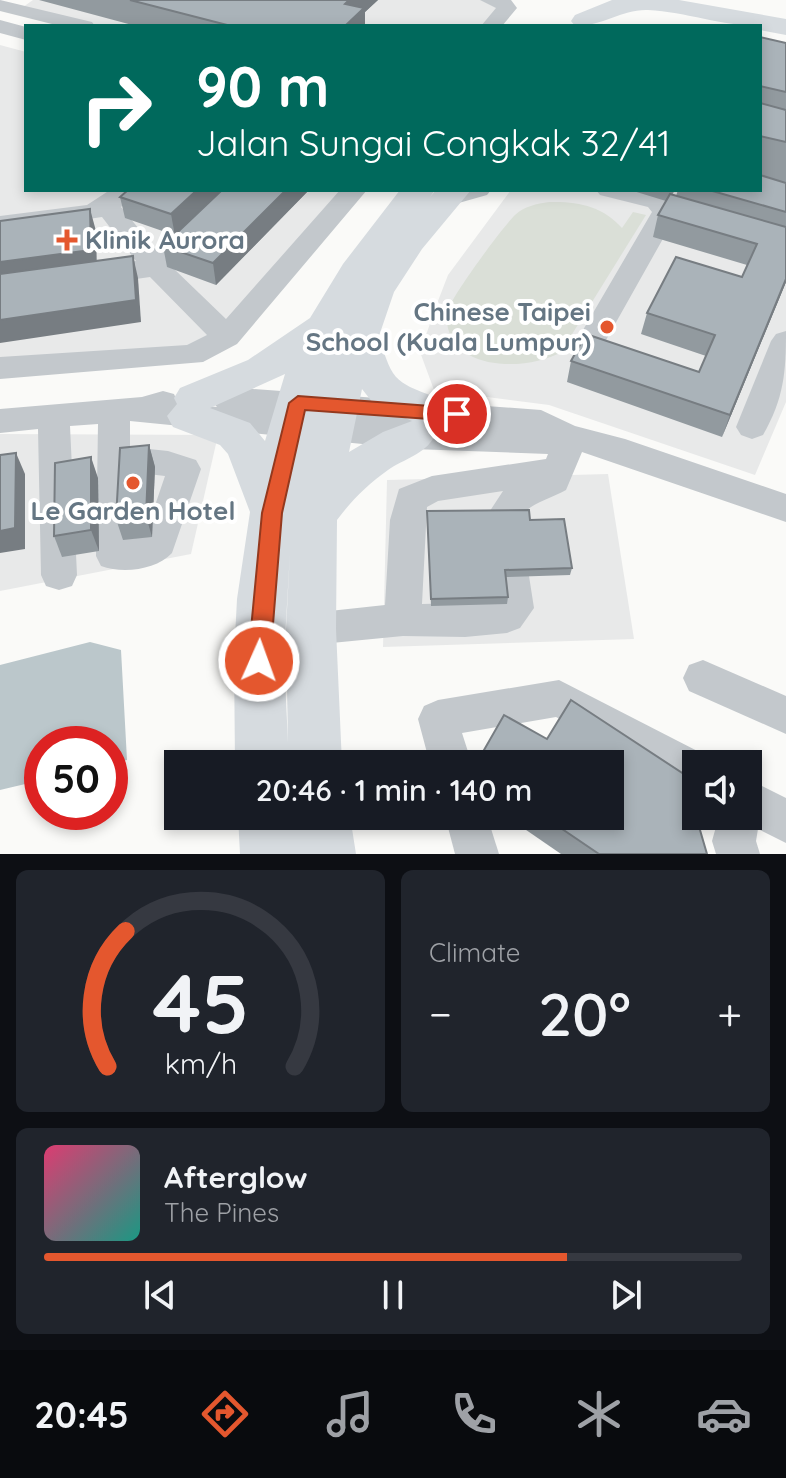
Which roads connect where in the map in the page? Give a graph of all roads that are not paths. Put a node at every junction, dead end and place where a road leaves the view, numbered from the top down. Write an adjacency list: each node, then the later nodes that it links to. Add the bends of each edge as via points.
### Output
1 (490, 0): 9 (street, via 507,8)
2 (603, 0): 7 (main road)
3 (664, 0): 11 (main road)
4 (709, 0): 6 (main road)
5 (16, 4): 8 (street)
6 (786, 15)
7 (571, 16): 11 (main road, via 646,2)
8 (79, 24)
9 (493, 24)
10 (0, 26): 12 (street)
11 (786, 26)
12 (24, 33)
13 (0, 39): 14 (street)
14 (24, 45)
15 (237, 192): 21 (street)
16 (352, 192): 24 (street)
17 (439, 192): 23 (main road, via 376,292)
18 (617, 192): 26 (street, via 657,202 665,212)
19 (116, 198): 20 (street, via 67,216); 21 (street)
20 (0, 224)
21 (156, 267): 22 (street); 24 (street)
22 (62, 280)
23 (342, 330): 28 (main road); 31 (main road); 33 (main road, via 377,384)
24 (227, 337): 27 (street, via 192,355)
25 (786, 341): 34 (street)
26 (591, 342)
27 (0, 368)
28 (191, 407): 29 (street); 31 (street); 39 (main road, via 235,434)
29 (128, 409): 30 (street); 36 (street)
30 (54, 415): 32 (street); 41 (street)
31 (315, 416): 33 (street); 39 (main road)
32 (0, 421)
33 (421, 424): 35 (street, via 538,444); 35 (street, via 541,422); 39 (main road)
34 (752, 427)
35 (573, 438): 37 (street); 38 (street)
36 (114, 457)
37 (557, 470): 40 (street, via 553,483 516,499); 43 (street, via 432,489 411,499)
38 (786, 508)
39 (293, 515): 44 (main road); 47 (main road, via 259,632)
40 (503, 517)
41 (59, 575)
42 (511, 576): 43 (street, via 515,608 507,617)
43 (403, 620): 44 (street)
44 (311, 629): 48 (main road)
45 (703, 678): 46 (street)
46 (786, 715)
47 (261, 750)
48 (315, 750)
49 (447, 750): 50 (street, via 438,719 559,698)
50 (682, 764)
51 (762, 811): 52 (street)
52 (786, 821)
53 (267, 830): 57 (main road)
54 (324, 830): 58 (main road)
55 (470, 830): 59 (street)
56 (738, 830): 60 (street)
57 (269, 854)
58 (327, 854)
59 (477, 854)
60 (738, 854)

